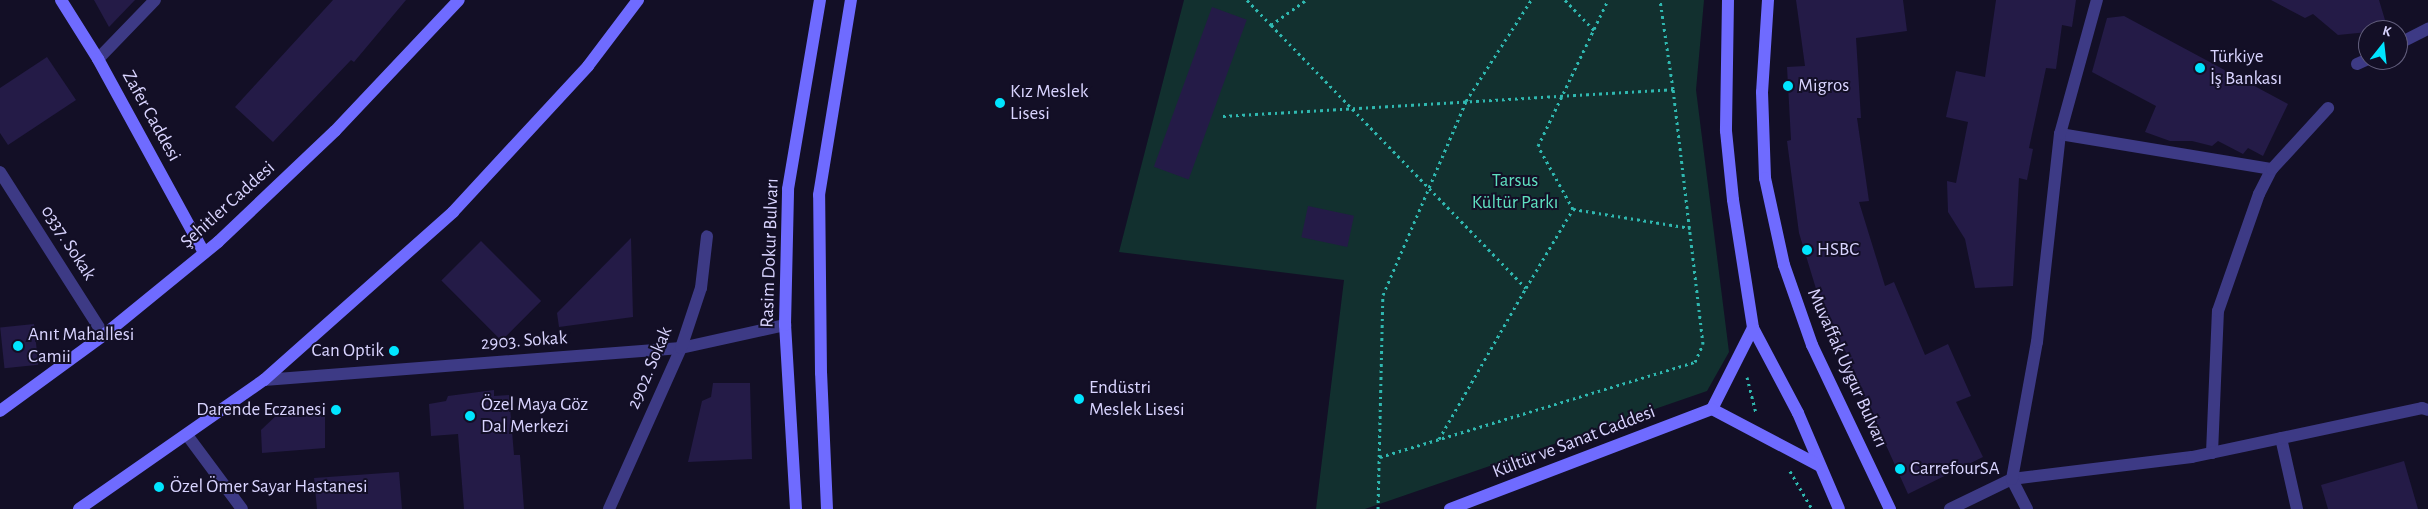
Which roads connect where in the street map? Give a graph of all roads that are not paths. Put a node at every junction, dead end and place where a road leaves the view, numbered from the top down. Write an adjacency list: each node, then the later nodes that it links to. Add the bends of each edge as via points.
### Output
1 (61, 0): 12 (street, Zafer Caddesi)
2 (156, 0): 12 (street)
3 (459, 0): 18 (street, Şehitler Caddesi, via 335,131)
4 (638, 0): 23 (street, via 588,66 453,212)
5 (820, 0): 19 (street, Rasim Dokur Bulvarı, via 788,189)
6 (851, 0): 36 (street, via 819,195 821,373)
7 (1728, 0): 20 (street, via 1726,131)
8 (1768, 0): 39 (street, Muvaffak Uygur Bulvarı, via 1762,92 1766,178 1784,265 1812,345)
9 (2097, 0): 14 (street)
10 (2428, 29): 11 (street)
11 (2408, 39)
12 (98, 59): 18 (street, Zafer Caddesi)
13 (2328, 108): 15 (street)
14 (2060, 134): 15 (street); 31 (street, via 2037,342)
15 (2272, 169): 29 (street, via 2259,194 2218,311)
16 (0, 172): 21 (street, 0337. Sokak)
17 (707, 236): 22 (street, 2902. Sokak, via 701,288)
18 (204, 253): 21 (street, Şehitler Caddesi)
19 (785, 325): 22 (street, 2903. Sokak); 35 (street, Rasim Dokur Bulvarı)
20 (1753, 328): 24 (street); 30 (street, via 1798,414)
21 (104, 335): 26 (street, Şehitler Caddesi)
22 (681, 348): 23 (street, 2903. Sokak); 34 (street, 2902. Sokak)
23 (264, 380): 27 (street)
24 (1712, 409): 30 (street); 37 (street, Kültür ve Sanat Caddesi)
25 (2428, 410): 28 (street, via 2422,408)
26 (0, 411)
27 (187, 435): 32 (street); 33 (street)
28 (2281, 438): 29 (street); 42 (street)
29 (2212, 453): 31 (street)
30 (1820, 466): 38 (street)
31 (2012, 479): 40 (street); 41 (street)
32 (79, 509)
33 (242, 509)
34 (609, 509)
35 (796, 509)
36 (827, 509)
37 (1450, 509)
38 (1839, 509)
39 (1890, 509)
40 (1950, 509)
41 (2027, 509)
42 (2297, 509)

